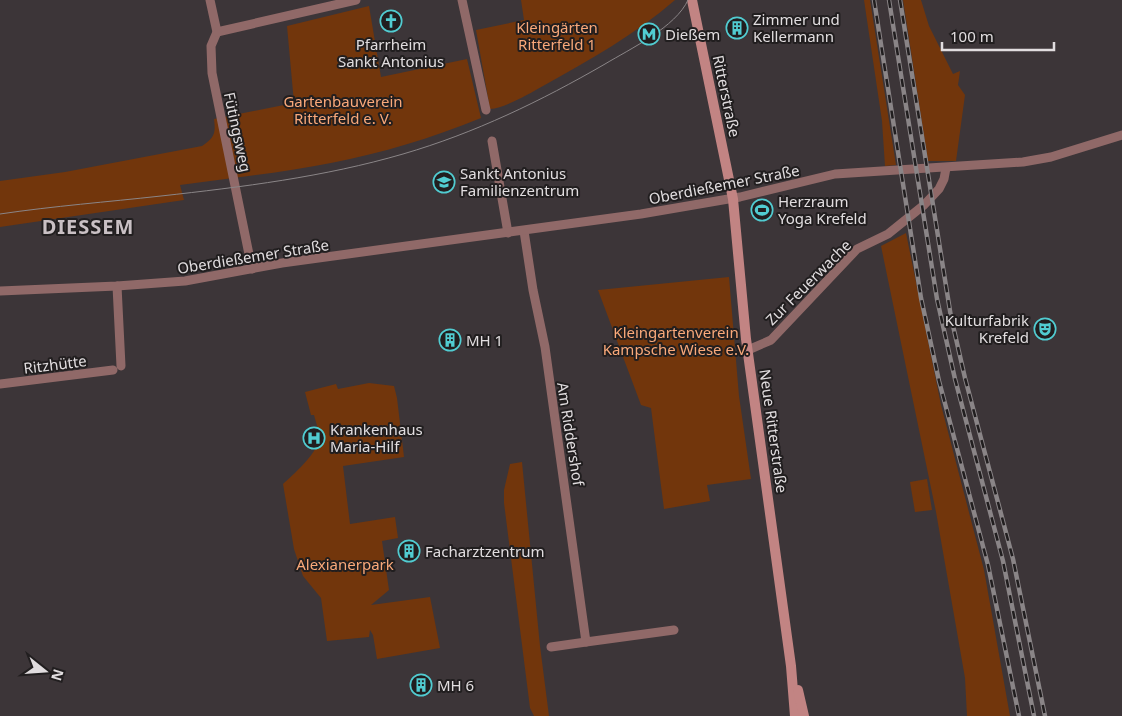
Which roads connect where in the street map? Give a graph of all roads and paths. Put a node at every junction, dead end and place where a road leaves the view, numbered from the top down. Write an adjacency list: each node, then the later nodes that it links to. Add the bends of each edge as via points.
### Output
1 (210, 0): 5 (street, Fütingsweg)
2 (356, 0): 5 (street)
3 (462, 0): 6 (street)
4 (692, 0): 10 (main road, Ritterstraße)
5 (216, 32): 13 (street, Fütingsweg, via 211,46 212,73)
6 (486, 110)
7 (1122, 135): 9 (street, Oberdießemer Straße, via 1051,157)
8 (492, 140): 12 (street)
9 (946, 168): 10 (street, Oberdießemer Straße, via 836,174); 16 (street, Zur Feuerwache, via 940,189 924,204 888,234 857,250 771,340)
10 (732, 199): 11 (street, Oberdießemer Straße); 16 (main road, Neue Ritterstraße)
11 (524, 230): 12 (street, Oberdießemer Straße); 19 (street, Am Riddershof, via 545,347)
12 (508, 233): 13 (street, Oberdießemer Straße)
13 (252, 269): 14 (street, Oberdießemer Straße, via 185,281)
14 (117, 286): 15 (street, Oberdießemer Straße); 17 (street, Ritzhütte, via 117,368)
15 (0, 291)
16 (748, 350): 21 (main road, Neue Ritterstraße)
17 (0, 384)
18 (674, 630): 19 (street)
19 (586, 642): 20 (street)
20 (551, 647)
21 (791, 666): 22 (main road, Neue Ritterstraße); 23 (main road, Neue Ritterstraße)
22 (795, 716)
23 (804, 716)

